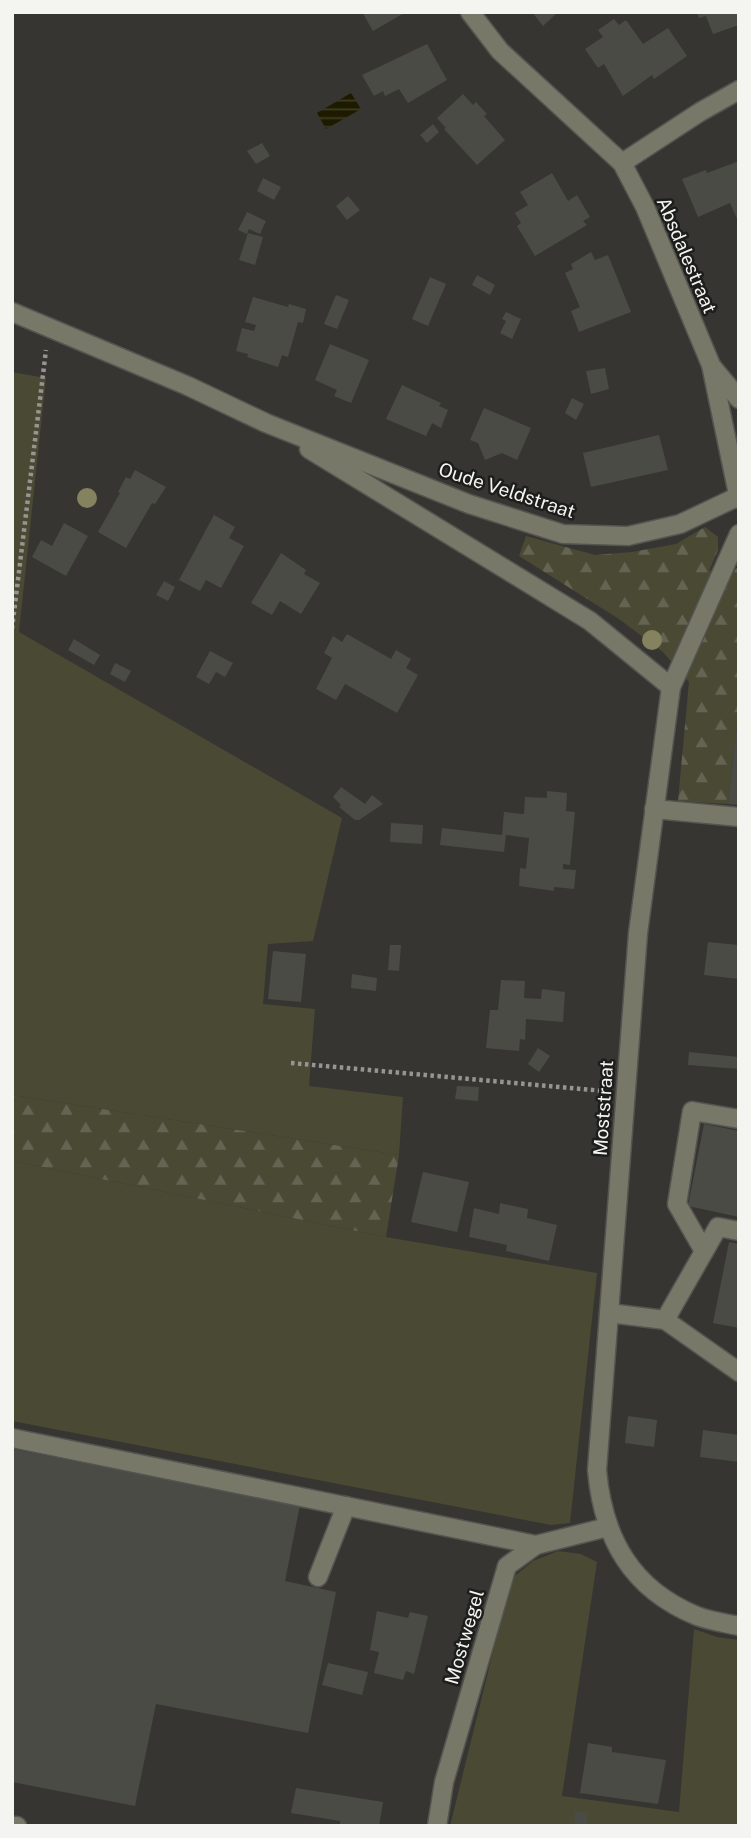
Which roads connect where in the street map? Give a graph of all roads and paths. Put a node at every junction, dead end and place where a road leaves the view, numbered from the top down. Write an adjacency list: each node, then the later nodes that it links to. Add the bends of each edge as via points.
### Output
1 (470, 12): 3 (street, Absdalestraat, via 500,51)
2 (739, 90): 3 (street)
3 (622, 163): 6 (street, Absdalestraat)
4 (12, 312): 5 (street, Oude Veldstraat)
5 (53, 329): 8 (street, Oude Veldstraat); 11 (path, via 44,355)
6 (711, 365): 7 (street, Absdalestraat); 9 (street, Absdalestraat)
7 (739, 398)
8 (266, 423): 9 (street, Oude Veldstraat, via 469,504 563,534 628,537 680,524); 12 (street, Oude Veldstraat, via 590,621)
9 (738, 497)
10 (739, 534): 12 (street, Moststraat)
11 (12, 629)
12 (671, 687): 13 (street, Moststraat)
13 (654, 809): 14 (street); 16 (street, Moststraat)
14 (739, 817)
15 (290, 1063): 16 (path)
16 (625, 1093): 20 (street, Moststraat)
17 (739, 1119): 19 (street, via 692,1111 677,1204)
18 (739, 1231): 19 (street, via 718,1227)
19 (704, 1251): 21 (street)
20 (608, 1312): 21 (street); 25 (street, Moststraat, via 597,1470)
21 (665, 1320): 22 (street)
22 (739, 1372)
23 (12, 1438): 24 (street)
24 (346, 1506): 26 (street); 27 (street)
25 (608, 1527): 26 (street, Mostwegel); 28 (street, Moststraat, via 635,1576 668,1602 699,1617)
26 (536, 1545): 29 (street, Mostwegel, via 507,1566 444,1782)
27 (318, 1577)
28 (739, 1626)
29 (437, 1826)

